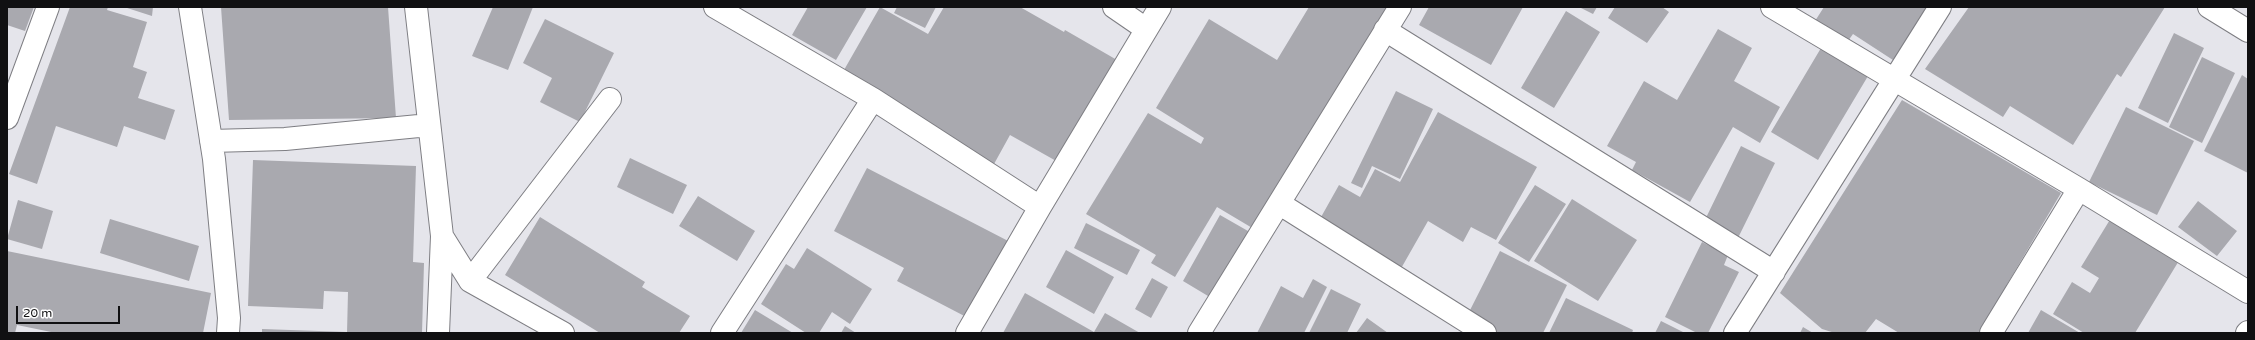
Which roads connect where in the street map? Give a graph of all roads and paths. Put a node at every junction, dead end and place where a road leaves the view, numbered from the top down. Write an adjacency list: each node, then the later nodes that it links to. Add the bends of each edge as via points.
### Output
1 (48, 7): 17 (street)
2 (190, 7): 19 (street)
3 (416, 7): 18 (street)
4 (715, 7): 16 (street)
5 (1114, 7): 11 (street)
6 (1160, 7): 11 (street)
7 (1400, 7): 12 (street)
8 (1772, 7): 14 (street)
9 (1940, 7): 14 (street)
10 (2208, 7): 13 (street)
11 (1146, 29): 22 (street)
12 (1385, 30): 21 (street); 24 (street)
13 (2248, 31)
14 (1894, 80): 20 (street); 24 (street)
15 (610, 99): 25 (street)
16 (873, 99): 22 (street); 30 (street)
17 (7, 118)
18 (429, 125): 19 (street, via 285,139); 23 (street)
19 (211, 141): 27 (street, via 229,318)
20 (2079, 189): 26 (street); 35 (street)
21 (1280, 204): 32 (street); 33 (street)
22 (1040, 206): 31 (street)
23 (442, 236): 25 (street); 28 (street)
24 (1774, 272): 34 (street)
25 (470, 281): 29 (street)
26 (2248, 292)
27 (228, 333)
28 (438, 333)
29 (563, 333)
30 (722, 333)
31 (967, 333)
32 (1199, 333)
33 (1485, 333)
34 (1735, 333)
35 (1991, 333)

